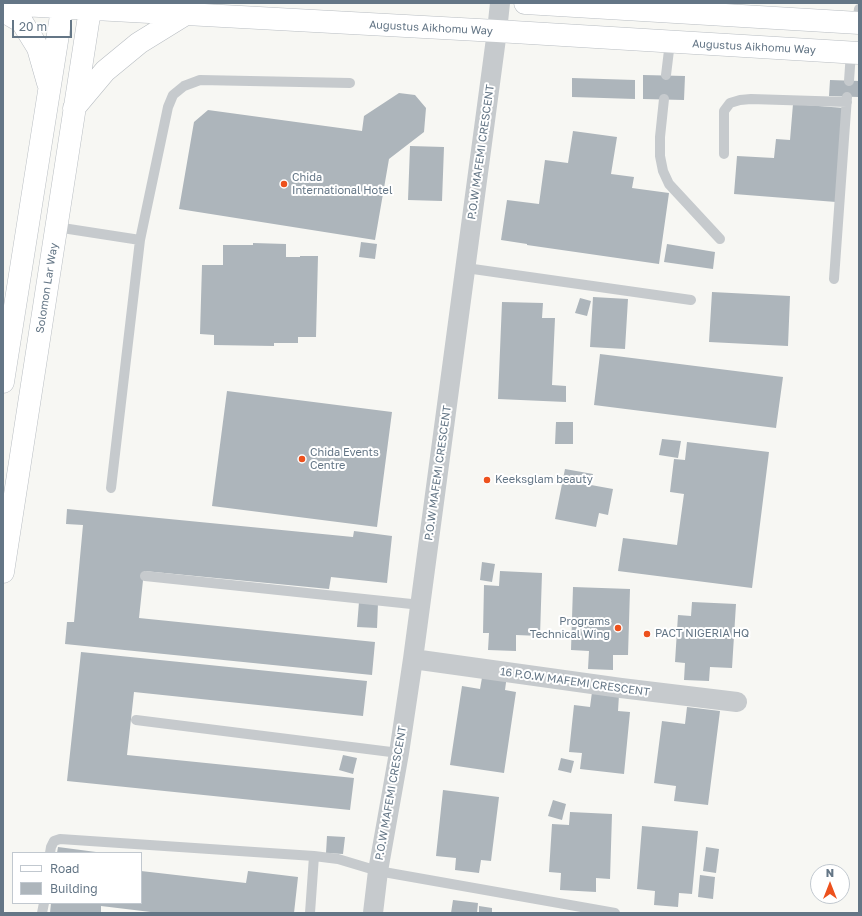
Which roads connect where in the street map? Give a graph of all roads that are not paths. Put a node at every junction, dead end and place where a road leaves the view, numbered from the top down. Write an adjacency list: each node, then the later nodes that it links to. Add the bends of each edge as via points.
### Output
1 (500, 3): 10 (street, P.O.W MAFEMI CRESCENT)
2 (525, 3): 5 (street)
3 (3, 4): 4 (street, Augustus Aikhomu Way)
4 (63, 5): 6 (street, Augustus Aikhomu Way); 16 (street)
5 (593, 5): 9 (street)
6 (90, 6): 8 (street, Augustus Aikhomu Way); 18 (street, Solomon Lar Way)
7 (3, 11): 16 (street, via 22,22 38,48)
8 (186, 14): 10 (street, Augustus Aikhomu Way); 18 (street, via 139,43 105,71)
9 (858, 19)
10 (497, 31): 11 (street, Augustus Aikhomu Way); 23 (street, P.O.W MAFEMI CRESCENT)
11 (670, 42): 12 (street, Augustus Aikhomu Way); 13 (lane)
12 (855, 53): 14 (lane)
13 (666, 75)
14 (849, 81)
15 (350, 83): 22 (lane, via 200,80 184,86 173,94 168,107)
16 (50, 89): 26 (street)
17 (664, 99): 21 (lane, via 660,137 663,171 669,184)
18 (74, 108): 20 (street, Solomon Lar Way)
19 (724, 154): 24 (lane, via 724,111 730,103 751,99 847,99)
20 (56, 227): 22 (lane); 28 (street, Solomon Lar Way)
21 (720, 239)
22 (140, 240): 27 (lane)
23 (466, 268): 25 (lane); 30 (street, P.O.W MAFEMI CRESCENT)
24 (834, 279)
25 (691, 300)
26 (3, 382)
27 (111, 488)
28 (3, 572)
29 (145, 576): 30 (lane)
30 (421, 605): 31 (street, P.O.W MAFEMI CRESCENT)
31 (414, 659): 32 (street, 16 P.O.W MAFEMI CRESCENT); 34 (street, P.O.W MAFEMI CRESCENT)
32 (737, 702)
33 (136, 720): 34 (lane)
34 (399, 753): 37 (street, P.O.W MAFEMI CRESCENT)
35 (50, 852): 36 (lane, via 54,842 60,839)
36 (314, 856): 37 (lane, via 338,859); 38 (lane)
37 (378, 871): 39 (street, P.O.W MAFEMI CRESCENT); 40 (lane)
38 (310, 913)
39 (373, 913)
40 (615, 913)

